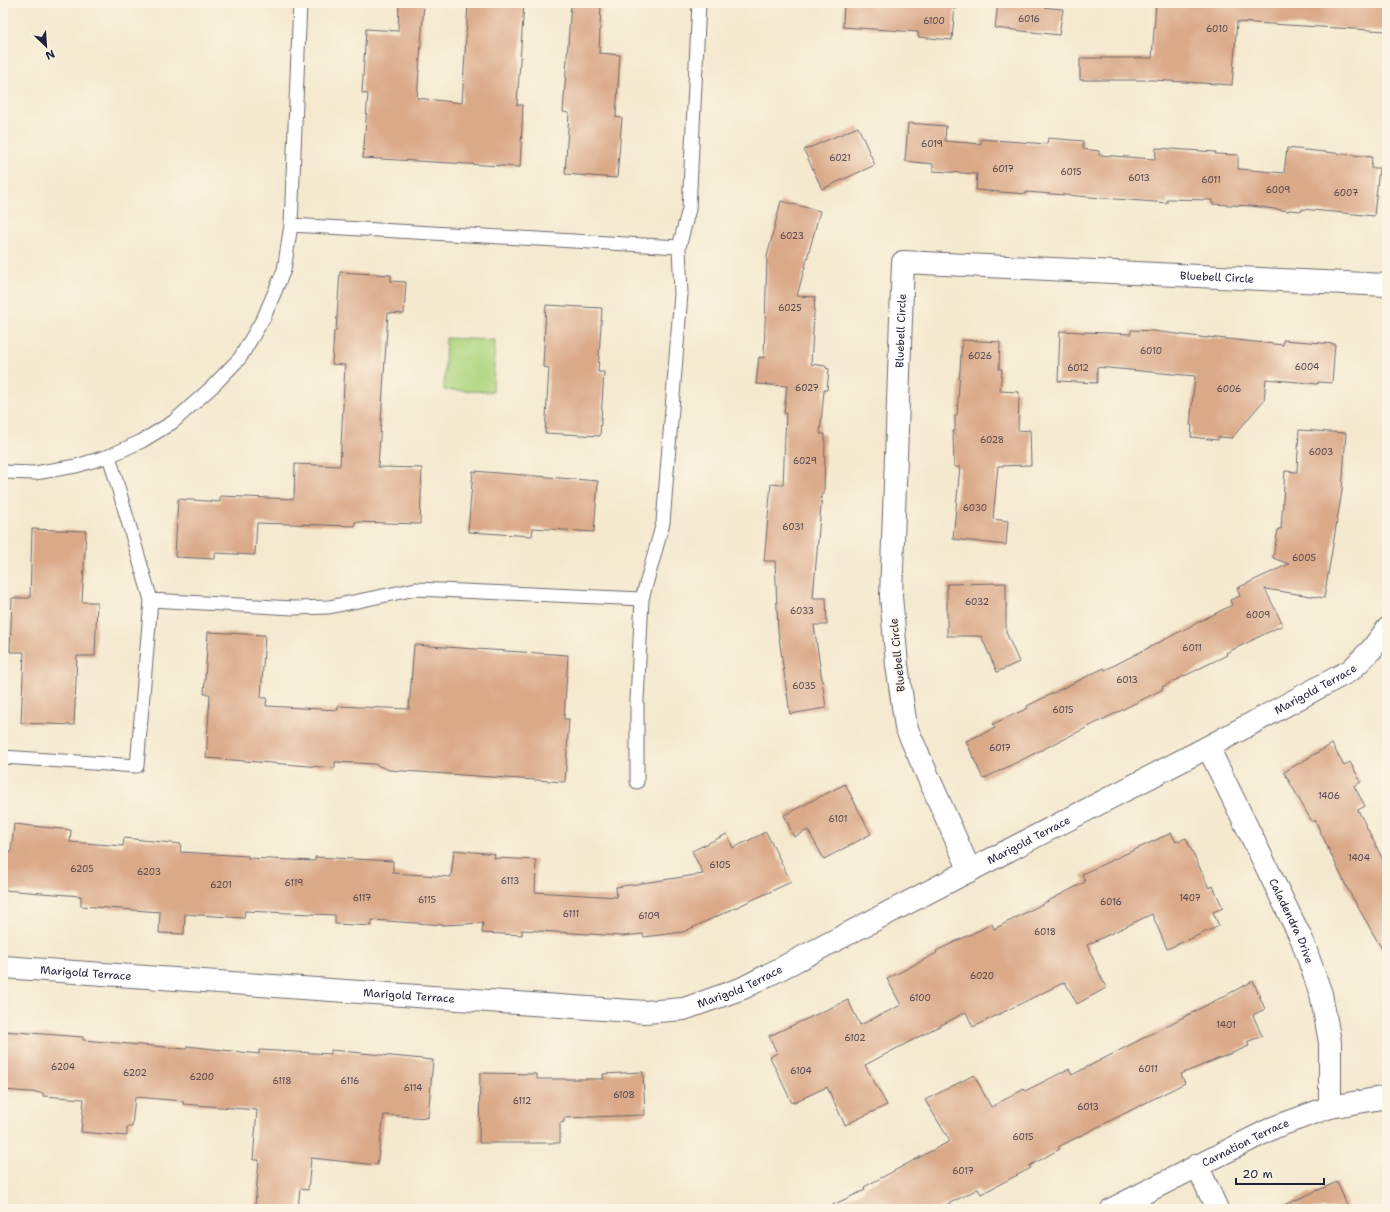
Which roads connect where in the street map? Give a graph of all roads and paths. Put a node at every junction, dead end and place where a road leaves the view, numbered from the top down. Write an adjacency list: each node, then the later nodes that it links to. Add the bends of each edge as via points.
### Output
1 (300, 3): 3 (lane)
2 (699, 3): 4 (lane, via 689,209)
3 (291, 225): 4 (lane); 6 (lane, via 284,270 264,317 240,358 173,422 142,441)
4 (679, 247): 8 (lane, via 681,294 663,523)
5 (1387, 285): 14 (street, Bluebell Circle, via 903,262 891,596 897,665 906,727)
6 (109, 456): 7 (lane, via 76,466 35,473); 9 (lane)
7 (3, 472)
8 (642, 599): 9 (lane, via 416,589 329,607 293,608); 13 (lane, via 637,700)
9 (151, 600): 12 (lane, via 137,766)
10 (1387, 629): 11 (street, Marigold Terrace, via 1351,670)
11 (1208, 747): 14 (street, Marigold Terrace); 17 (street, Caladendra Drive, via 1302,940 1321,994 1330,1042)
12 (3, 757)
13 (637, 782)
14 (970, 871): 15 (street, Marigold Terrace, via 743,988 684,1009 645,1012)
15 (3, 967)
16 (1387, 1097): 17 (street, Carnation Terrace)
17 (1330, 1107): 18 (street, Carnation Terrace, via 1275,1126)
18 (1196, 1165): 19 (street, Carnation Terrace); 20 (street)
19 (1112, 1209)
20 (1218, 1209)

